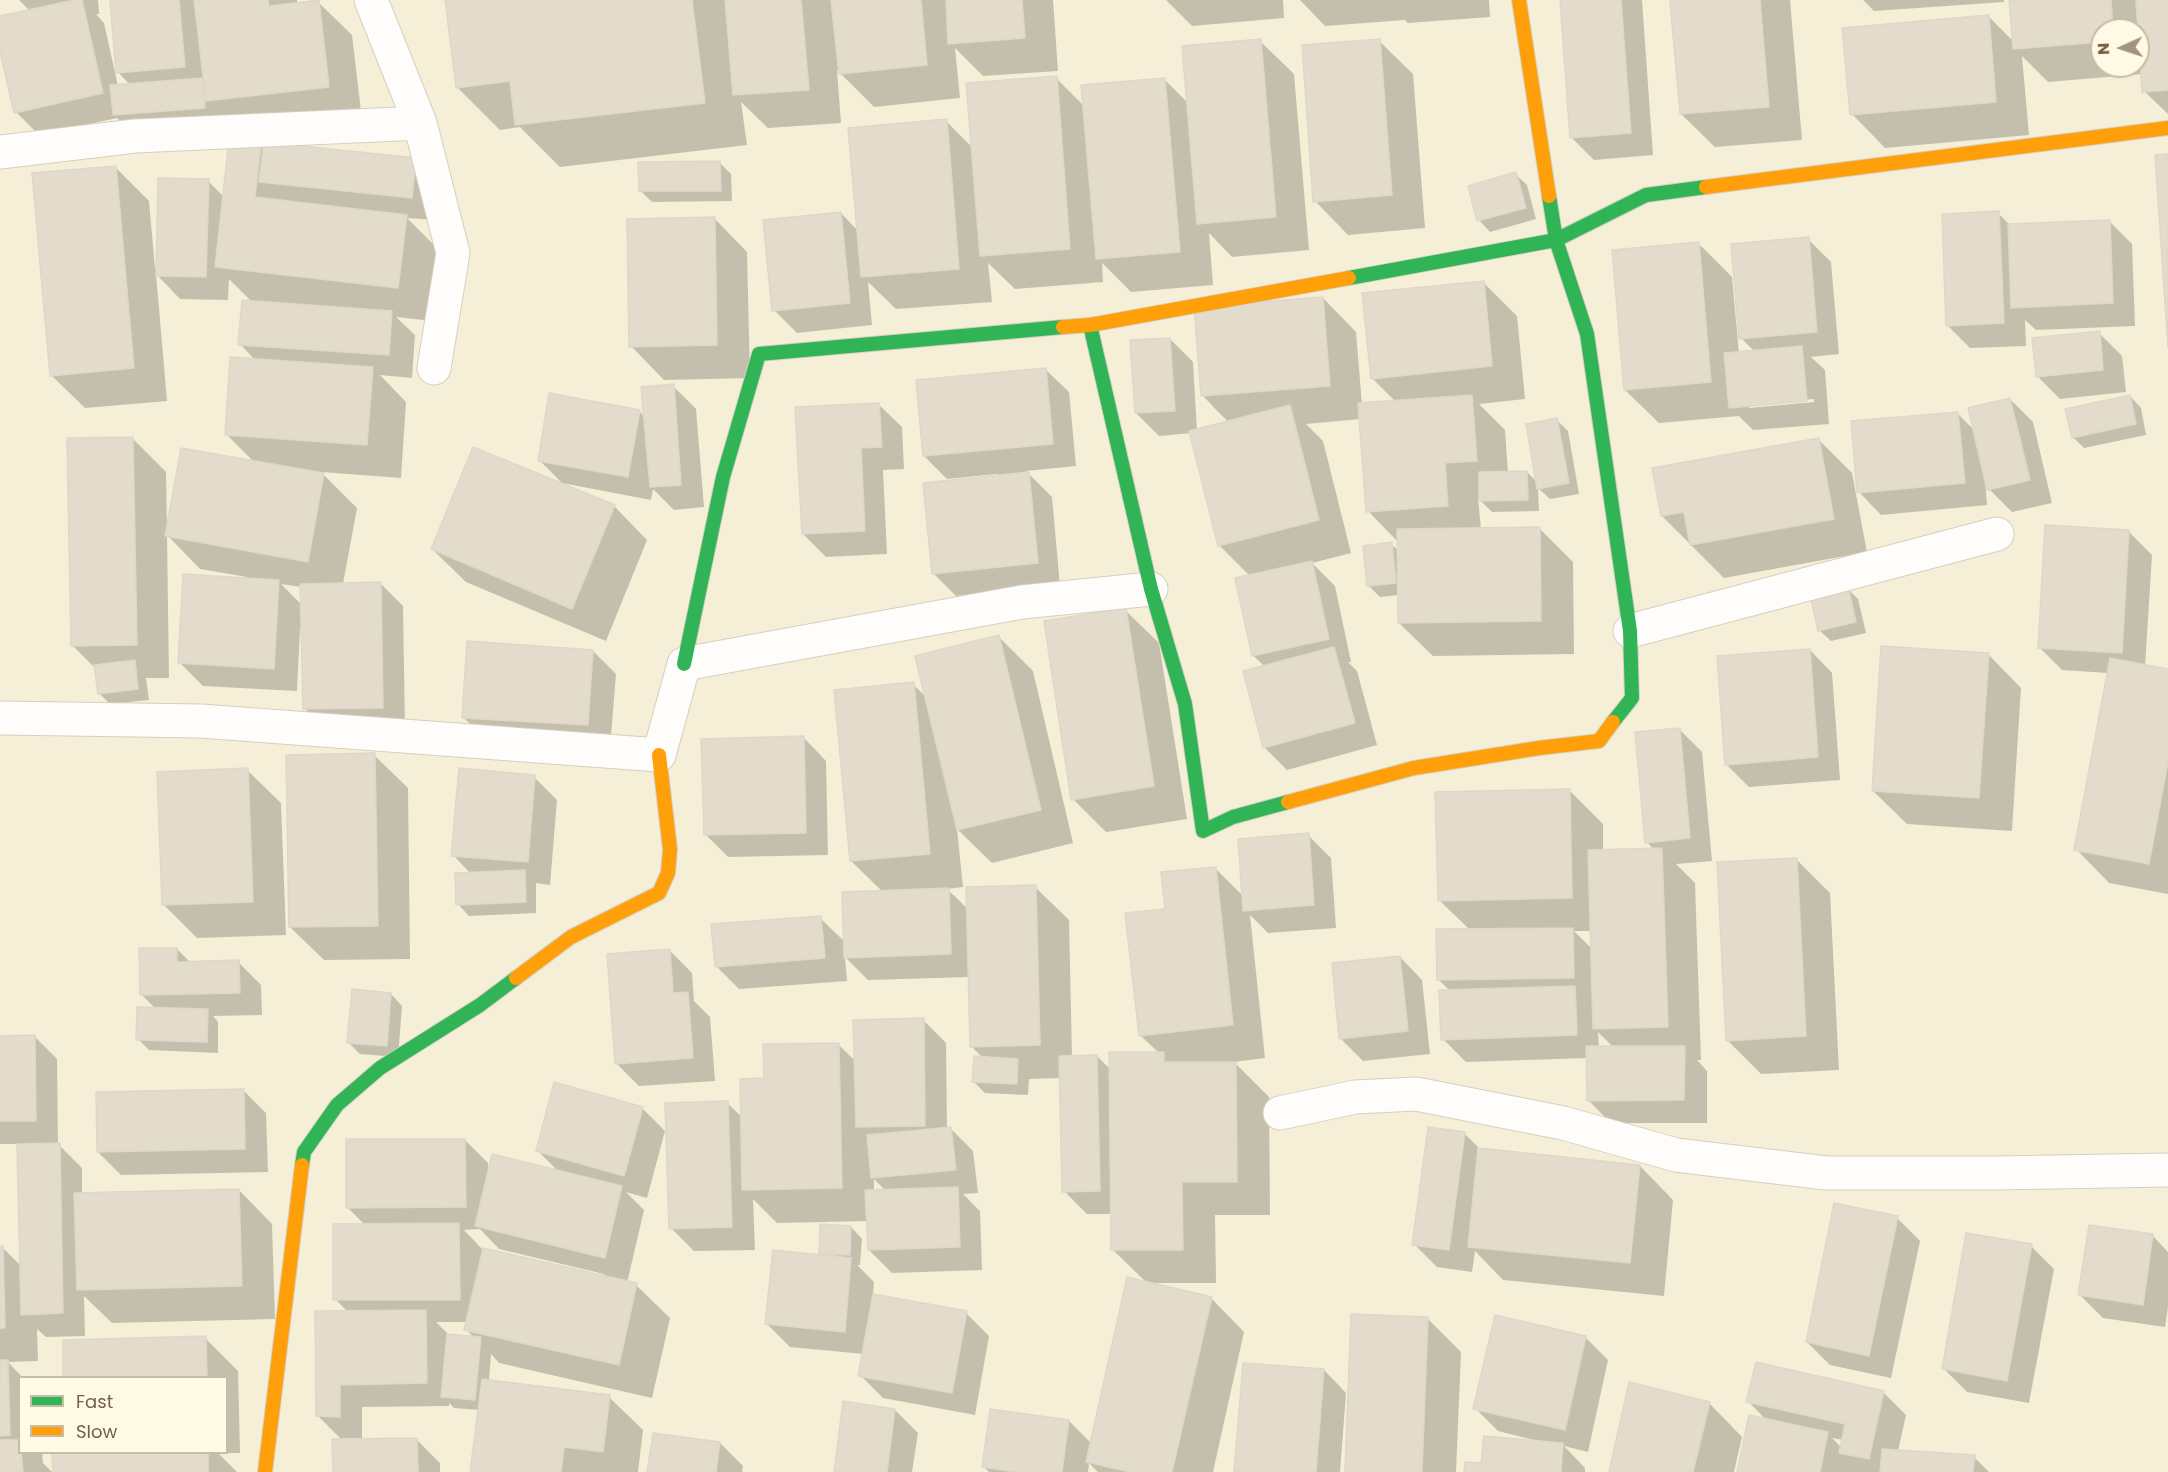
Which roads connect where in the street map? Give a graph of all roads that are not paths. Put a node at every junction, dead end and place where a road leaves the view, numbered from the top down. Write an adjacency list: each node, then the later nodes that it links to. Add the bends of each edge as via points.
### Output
1 (371, 0): 3 (street)
2 (1519, 0): 6 (street)
3 (420, 123): 5 (street, via 135,136); 8 (street, via 453,253)
4 (2168, 128): 6 (street, via 1646,195)
5 (0, 152)
6 (1556, 240): 7 (street); 11 (street, via 1587,334)
7 (1090, 325): 10 (street); 12 (street, via 759,354 723,477)
8 (434, 368)
9 (1997, 534): 11 (street)
10 (1150, 589): 11 (street, via 1185,704 1203,831 1233,817 1414,768 1599,741 1632,698); 12 (street, via 1022,602)
11 (1630, 631)
12 (684, 664): 14 (street)
13 (0, 718): 14 (street, via 201,721)
14 (659, 755): 17 (street, via 670,849 668,873 659,893 571,936 480,1005 380,1068 337,1105 304,1152)
15 (1280, 1113): 16 (street, via 1355,1097 1416,1094 1563,1123 1676,1155 1826,1173)
16 (2168, 1170)
17 (265, 1472)

